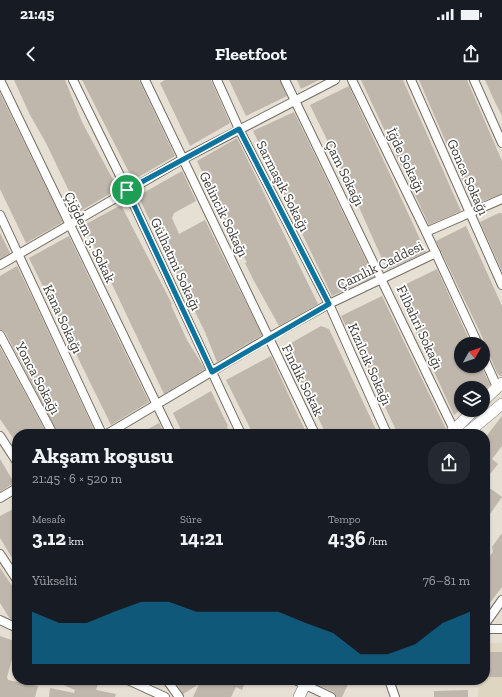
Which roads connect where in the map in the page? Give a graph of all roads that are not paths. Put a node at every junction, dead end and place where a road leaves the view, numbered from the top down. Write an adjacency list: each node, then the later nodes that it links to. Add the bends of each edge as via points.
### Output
1 (0, 80): 18 (street, Çiğdem 3. Sokak)
2 (73, 80): 14 (street, Gülhatmi Sokağı)
3 (145, 80): 13 (street, Gelincik Sokağı)
4 (216, 80): 11 (street, Sarmaşık Sokağı)
5 (285, 80): 10 (street, Çam Sokağı)
6 (336, 80): 10 (street)
7 (352, 80): 19 (street, İğde Sokağı)
8 (411, 80): 16 (street, Gonca Sokağı)
9 (474, 80): 12 (street)
10 (295, 100): 11 (street); 23 (street, Çam Sokağı)
11 (239, 129): 13 (street); 25 (street, Sarmaşık Sokağı)
12 (502, 143)
13 (183, 159): 14 (street); 28 (street, Gelincik Sokağı)
14 (127, 190): 18 (street); 30 (street, Gülhatmi Sokağı)
15 (502, 199): 16 (street)
16 (470, 213): 19 (street); 24 (street, Gonca Sokağı)
17 (0, 215): 21 (street, Kana Sokağı)
18 (70, 224): 21 (street); 34 (street, Çiğdem 3. Sokak)
19 (426, 232): 20 (street, İğde Sokağı)
20 (436, 253): 23 (street, Çamlık Caddesi); 27 (street, İğde Sokağı)
21 (18, 254): 22 (street); 37 (street, Kana Sokağı)
22 (0, 265)
23 (382, 278): 25 (street, Çamlık Caddesi); 43 (street, Filbahri Sokağı)
24 (502, 285)
25 (329, 304): 28 (street, Çamlık Caddesi); 42 (street, Kızılcık Sokağı)
26 (0, 335): 36 (street, Yonca Sokağı)
27 (475, 337)
28 (268, 338): 30 (street, Çamlık Caddesi); 41 (street, Fındık Sokak)
29 (490, 369): 31 (street)
30 (212, 372): 34 (street, Çamlık Caddesi); 40 (street, Gülhatmi Sokağı)
31 (500, 388): 32 (main road)
32 (490, 396)
33 (502, 404): 45 (main road)
34 (156, 405): 38 (street, Çamlık Caddesi); 39 (street, Çiğdem 3. Sokak)
35 (467, 417): 44 (main road)
36 (50, 429)
37 (100, 429)
38 (115, 429)
39 (168, 429)
40 (239, 429)
41 (312, 429)
42 (385, 429)
43 (451, 429)
44 (455, 429)
45 (472, 429)
46 (0, 436): 47 (street)
47 (12, 454)
48 (12, 491): 49 (street)
49 (0, 498)
50 (0, 554): 51 (street)
51 (12, 572)
52 (502, 600): 53 (street)
53 (490, 617)
54 (0, 620): 55 (street)
55 (12, 626)
56 (490, 629): 57 (street)
57 (502, 630)
58 (139, 685): 63 (street)
59 (171, 685): 64 (street)
60 (301, 685): 65 (main road)
61 (308, 685): 66 (street)
62 (391, 685): 67 (street)
63 (165, 697)
64 (179, 697)
65 (299, 697)
66 (331, 697)
67 (395, 697)

